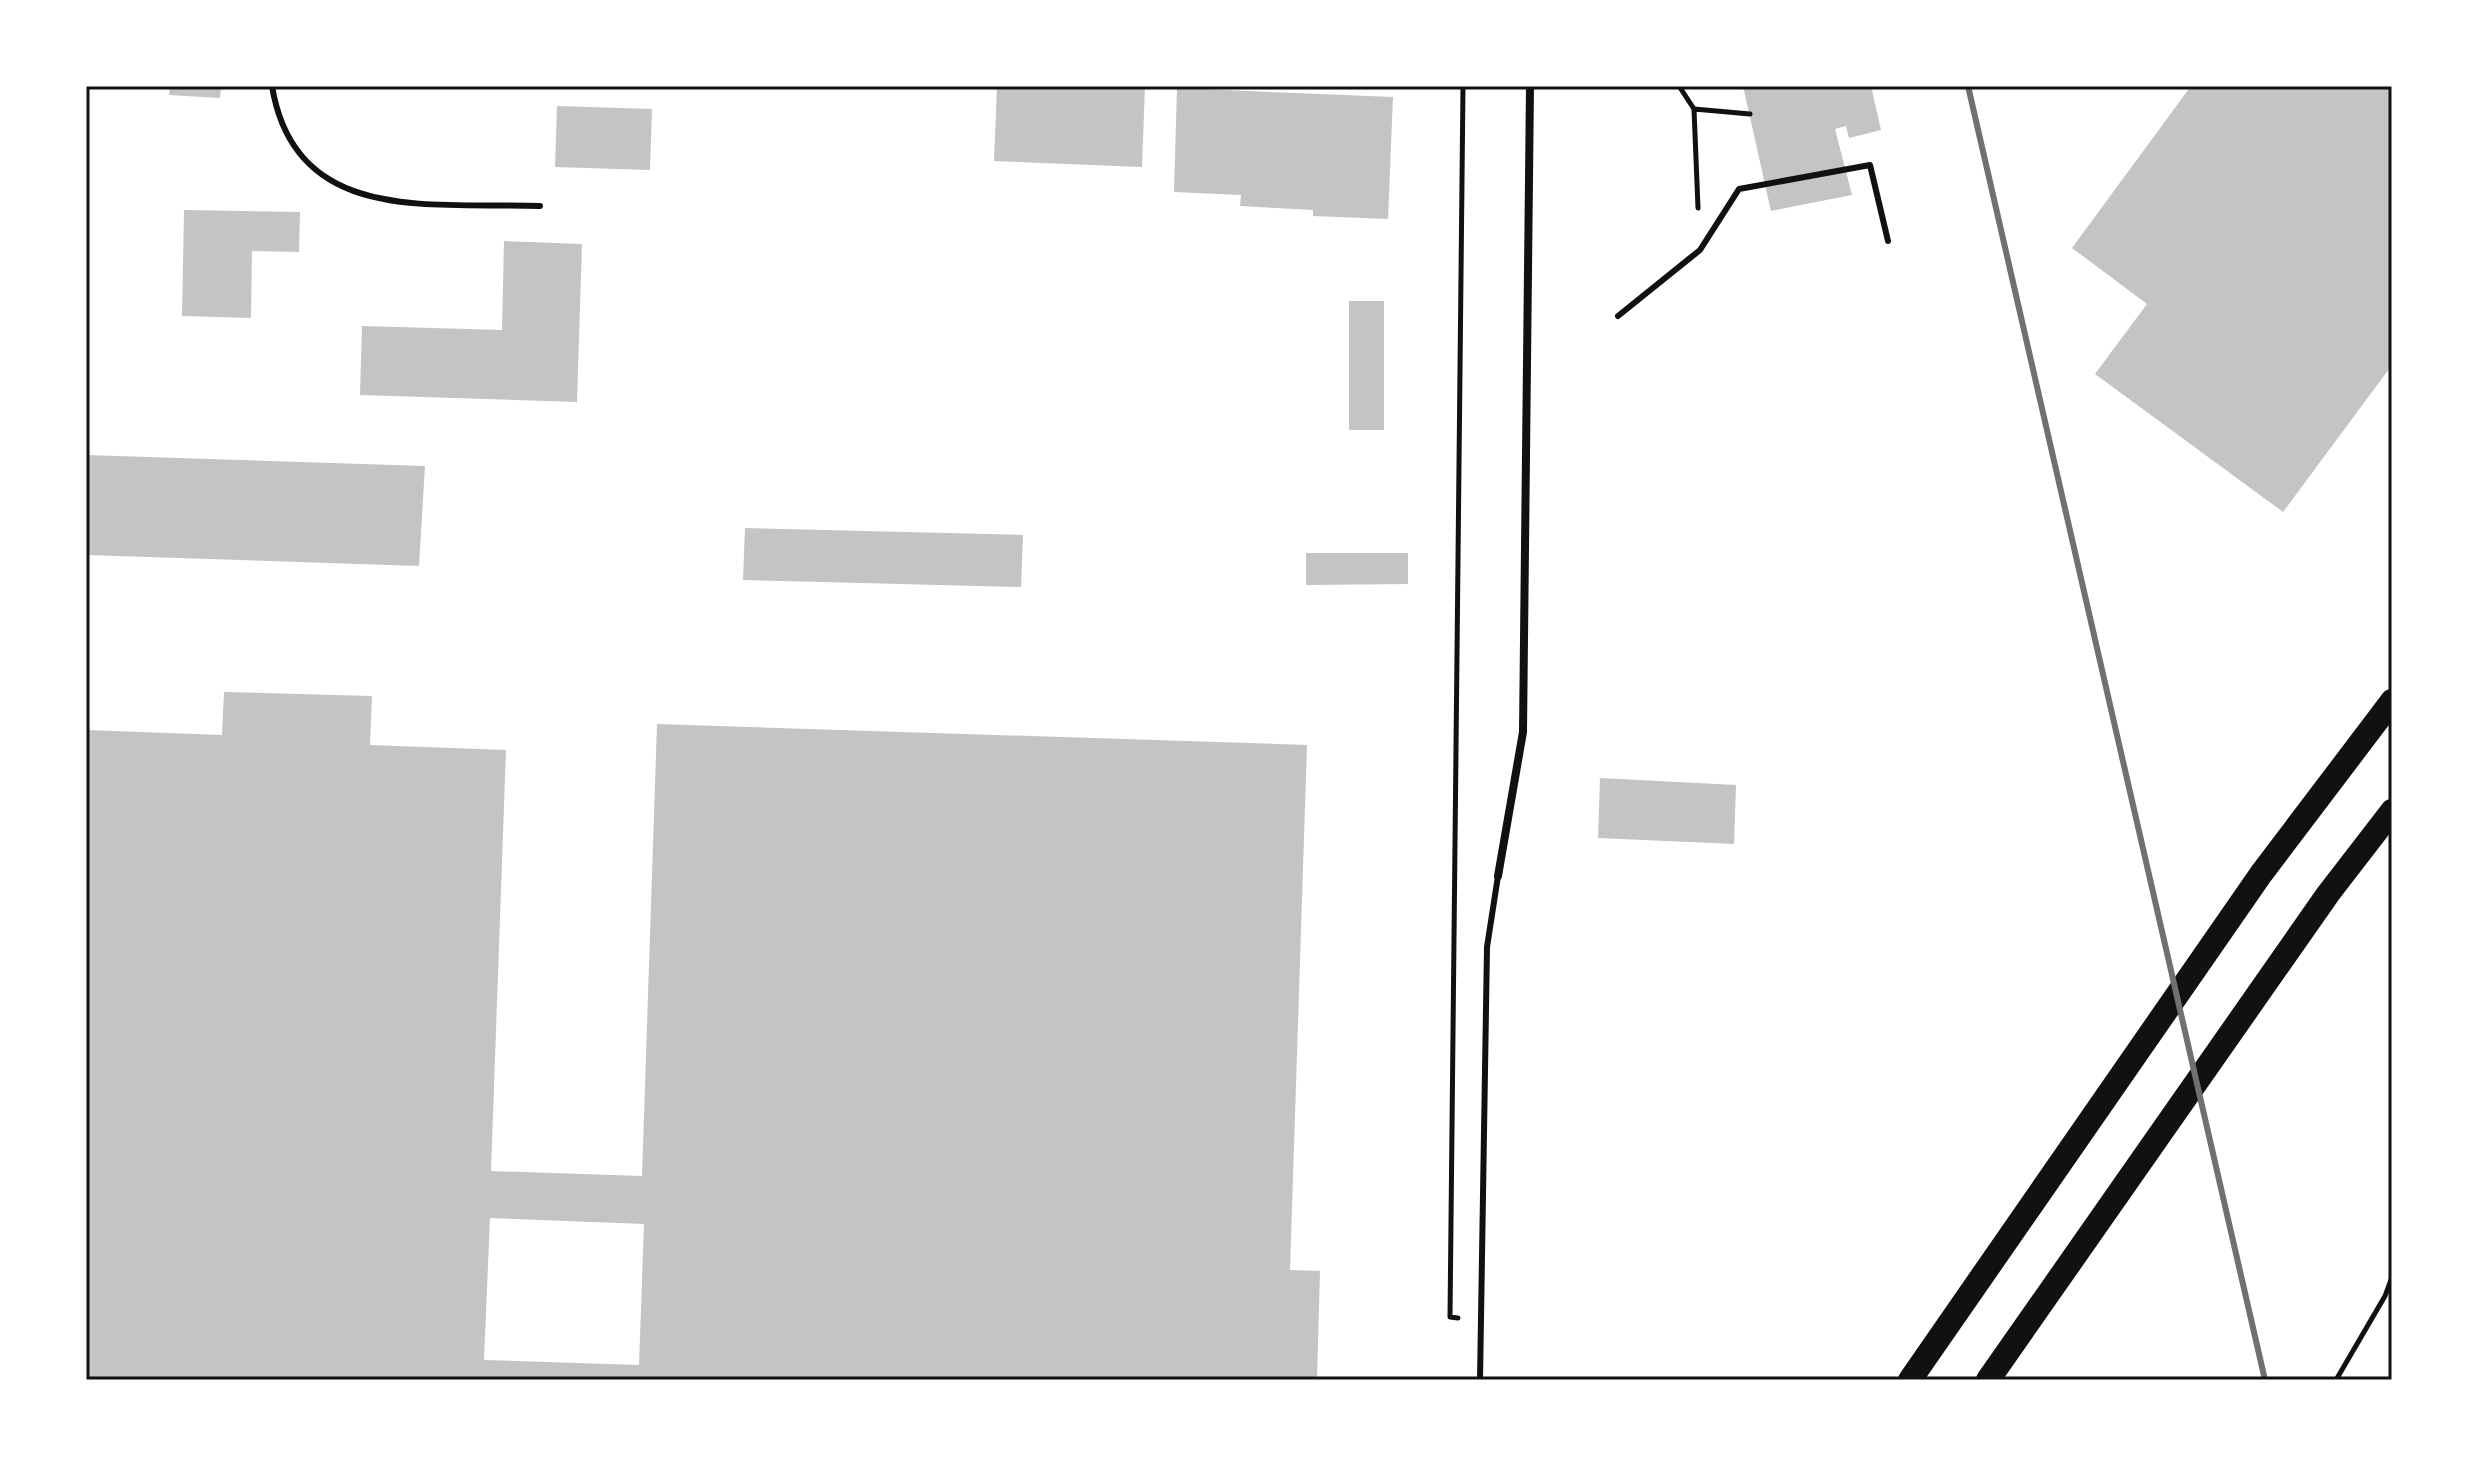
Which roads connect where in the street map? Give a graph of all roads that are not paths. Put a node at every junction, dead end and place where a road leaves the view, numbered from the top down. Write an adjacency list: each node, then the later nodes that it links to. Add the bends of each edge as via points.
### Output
1 (272, 86): 3 (lane, via 288,139 311,168 347,190 394,200)
2 (1530, 86): 8 (street, via 1523,732)
3 (540, 206)
4 (1888, 241): 5 (lane, via 1870,165 1739,189 1700,250)
5 (1618, 316)
6 (2392, 701): 10 (highway, via 2261,874)
7 (2392, 811): 11 (highway)
8 (1498, 876): 9 (lane, via 1487,947)
9 (1480, 1380)
10 (1910, 1380)
11 (1988, 1380)

